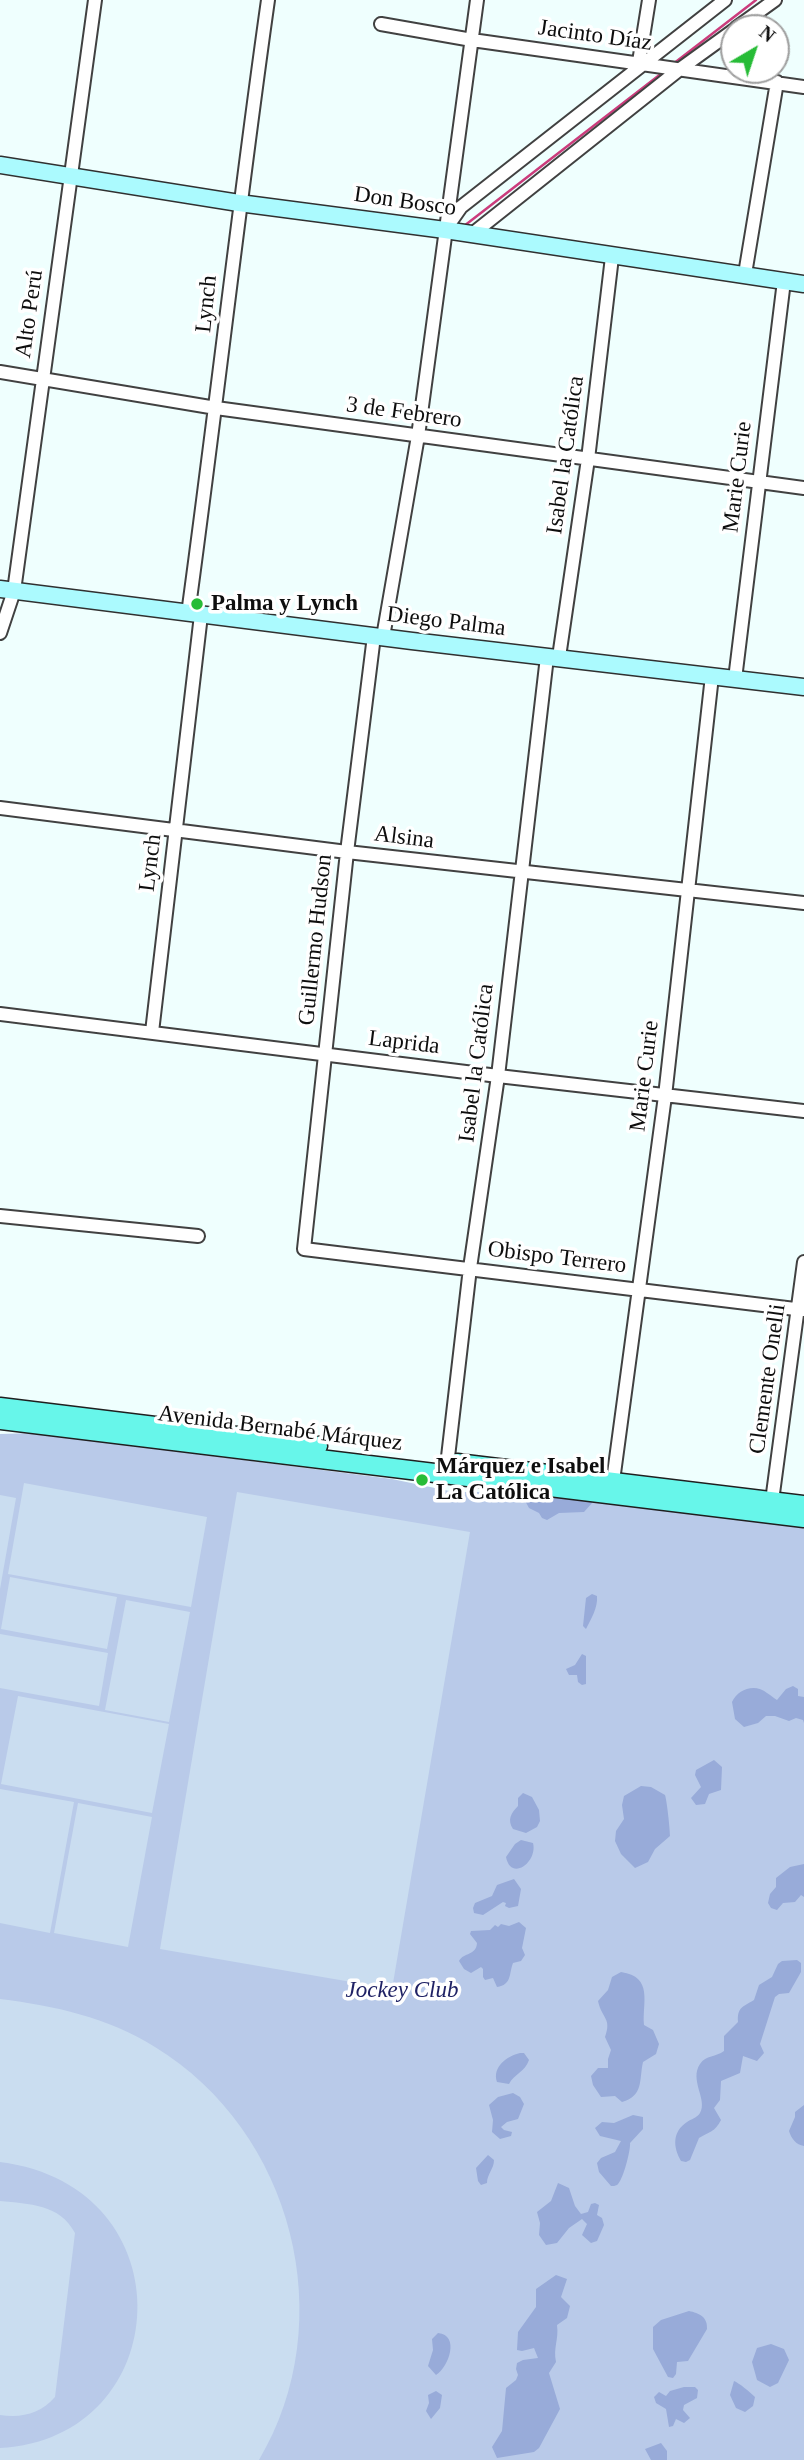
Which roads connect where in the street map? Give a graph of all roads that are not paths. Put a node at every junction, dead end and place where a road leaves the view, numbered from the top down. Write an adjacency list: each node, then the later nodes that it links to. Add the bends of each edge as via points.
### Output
1 (95, 0): 16 (street, Alto Perú)
2 (268, 0): 17 (street, Lynch)
3 (477, 0): 10 (street, Guillermo Hudson)
4 (649, 0): 11 (street)
5 (725, 0): 11 (street)
6 (775, 0): 7 (street)
7 (756, 14)
8 (381, 24): 10 (street, Jacinto Díaz)
9 (720, 39): 12 (street)
10 (472, 40): 11 (street, Jacinto Díaz); 18 (street, Guillermo Hudson)
11 (645, 64): 12 (street, Jacinto Díaz); 18 (street, via 461,207)
12 (676, 69): 13 (street, Jacinto Díaz); 19 (street)
13 (720, 75)
14 (776, 84): 21 (street)
15 (0, 165): 16 (street, Don Bosco)
16 (69, 175): 17 (street, Don Bosco); 25 (street, Alto Perú)
17 (239, 203): 18 (street, Don Bosco); 26 (street, Lynch)
18 (445, 230): 19 (street, Don Bosco); 27 (street, Guillermo Hudson)
19 (471, 235): 20 (street, Don Bosco)
20 (612, 257): 21 (street, Don Bosco); 28 (street, Isabel la Católica)
21 (745, 274): 22 (street, Don Bosco)
22 (784, 281): 23 (street, Don Bosco); 29 (street, Marie Curie)
23 (804, 284)
24 (0, 372): 25 (street, 3 de Febrero)
25 (42, 377): 26 (street, 3 de Febrero); 31 (street, Alto Perú)
26 (216, 408): 27 (street, 3 de Febrero); 32 (street, Lynch)
27 (418, 436): 28 (street, 3 de Febrero); 34 (street, Guillermo Hudson)
28 (588, 459): 29 (street, 3 de Febrero); 35 (street, Isabel la Católica)
29 (759, 482): 30 (street, 3 de Febrero); 37 (street, Marie Curie)
30 (804, 488)
31 (7, 590): 32 (street, Diego Palma); 33 (street, Alto Perú)
32 (195, 614): 34 (street, Diego Palma); 40 (street, Lynch)
33 (0, 633)
34 (379, 636): 35 (street, Diego Palma); 41 (street, Guillermo Hudson)
35 (553, 657): 36 (street, Diego Palma); 42 (street, Isabel la Católica)
36 (712, 676): 37 (street, Diego Palma); 43 (street, Marie Curie)
37 (735, 679): 38 (street, Diego Palma)
38 (804, 687)
39 (0, 808): 40 (street, Alsina)
40 (177, 830): 41 (street, Alsina); 46 (street, Lynch)
41 (347, 852): 42 (street, Alsina); 47 (street, Guillermo Hudson)
42 (522, 873): 43 (street, Alsina); 48 (street, Isabel la Católica)
43 (688, 892): 44 (street, Alsina); 49 (street, Marie Curie)
44 (804, 903)
45 (0, 1014): 46 (street, Laprida)
46 (152, 1032): 47 (street, Laprida)
47 (325, 1054): 48 (street, Laprida); 53 (street, Guillermo Hudson)
48 (498, 1076): 49 (street, Laprida); 55 (street, Isabel la Católica)
49 (665, 1096): 50 (street, Laprida); 56 (street, Marie Curie)
50 (804, 1111)
51 (0, 1216): 52 (street)
52 (198, 1236)
53 (304, 1249): 55 (street, Obispo Terrero)
54 (804, 1262): 57 (street, Clemente Onelli)
55 (470, 1268): 56 (street, Obispo Terrero); 60 (street, Isabel la Católica)
56 (640, 1289): 57 (street, Obispo Terrero); 61 (street, Marie Curie)
57 (801, 1310): 62 (street, Clemente Onelli)
58 (0, 1407): 60 (main road, Avenida Bernabé Márquez)
59 (0, 1420): 60 (main road, Avenida Bernabé Márquez)
60 (446, 1468): 61 (main road, Avenida Bernabé Márquez); 64 (main road, Avenida Bernabé Márquez)
61 (613, 1481): 62 (main road, Avenida Bernabé Márquez)
62 (772, 1501): 63 (main road, Avenida Bernabé Márquez)
63 (804, 1505)
64 (804, 1518)

